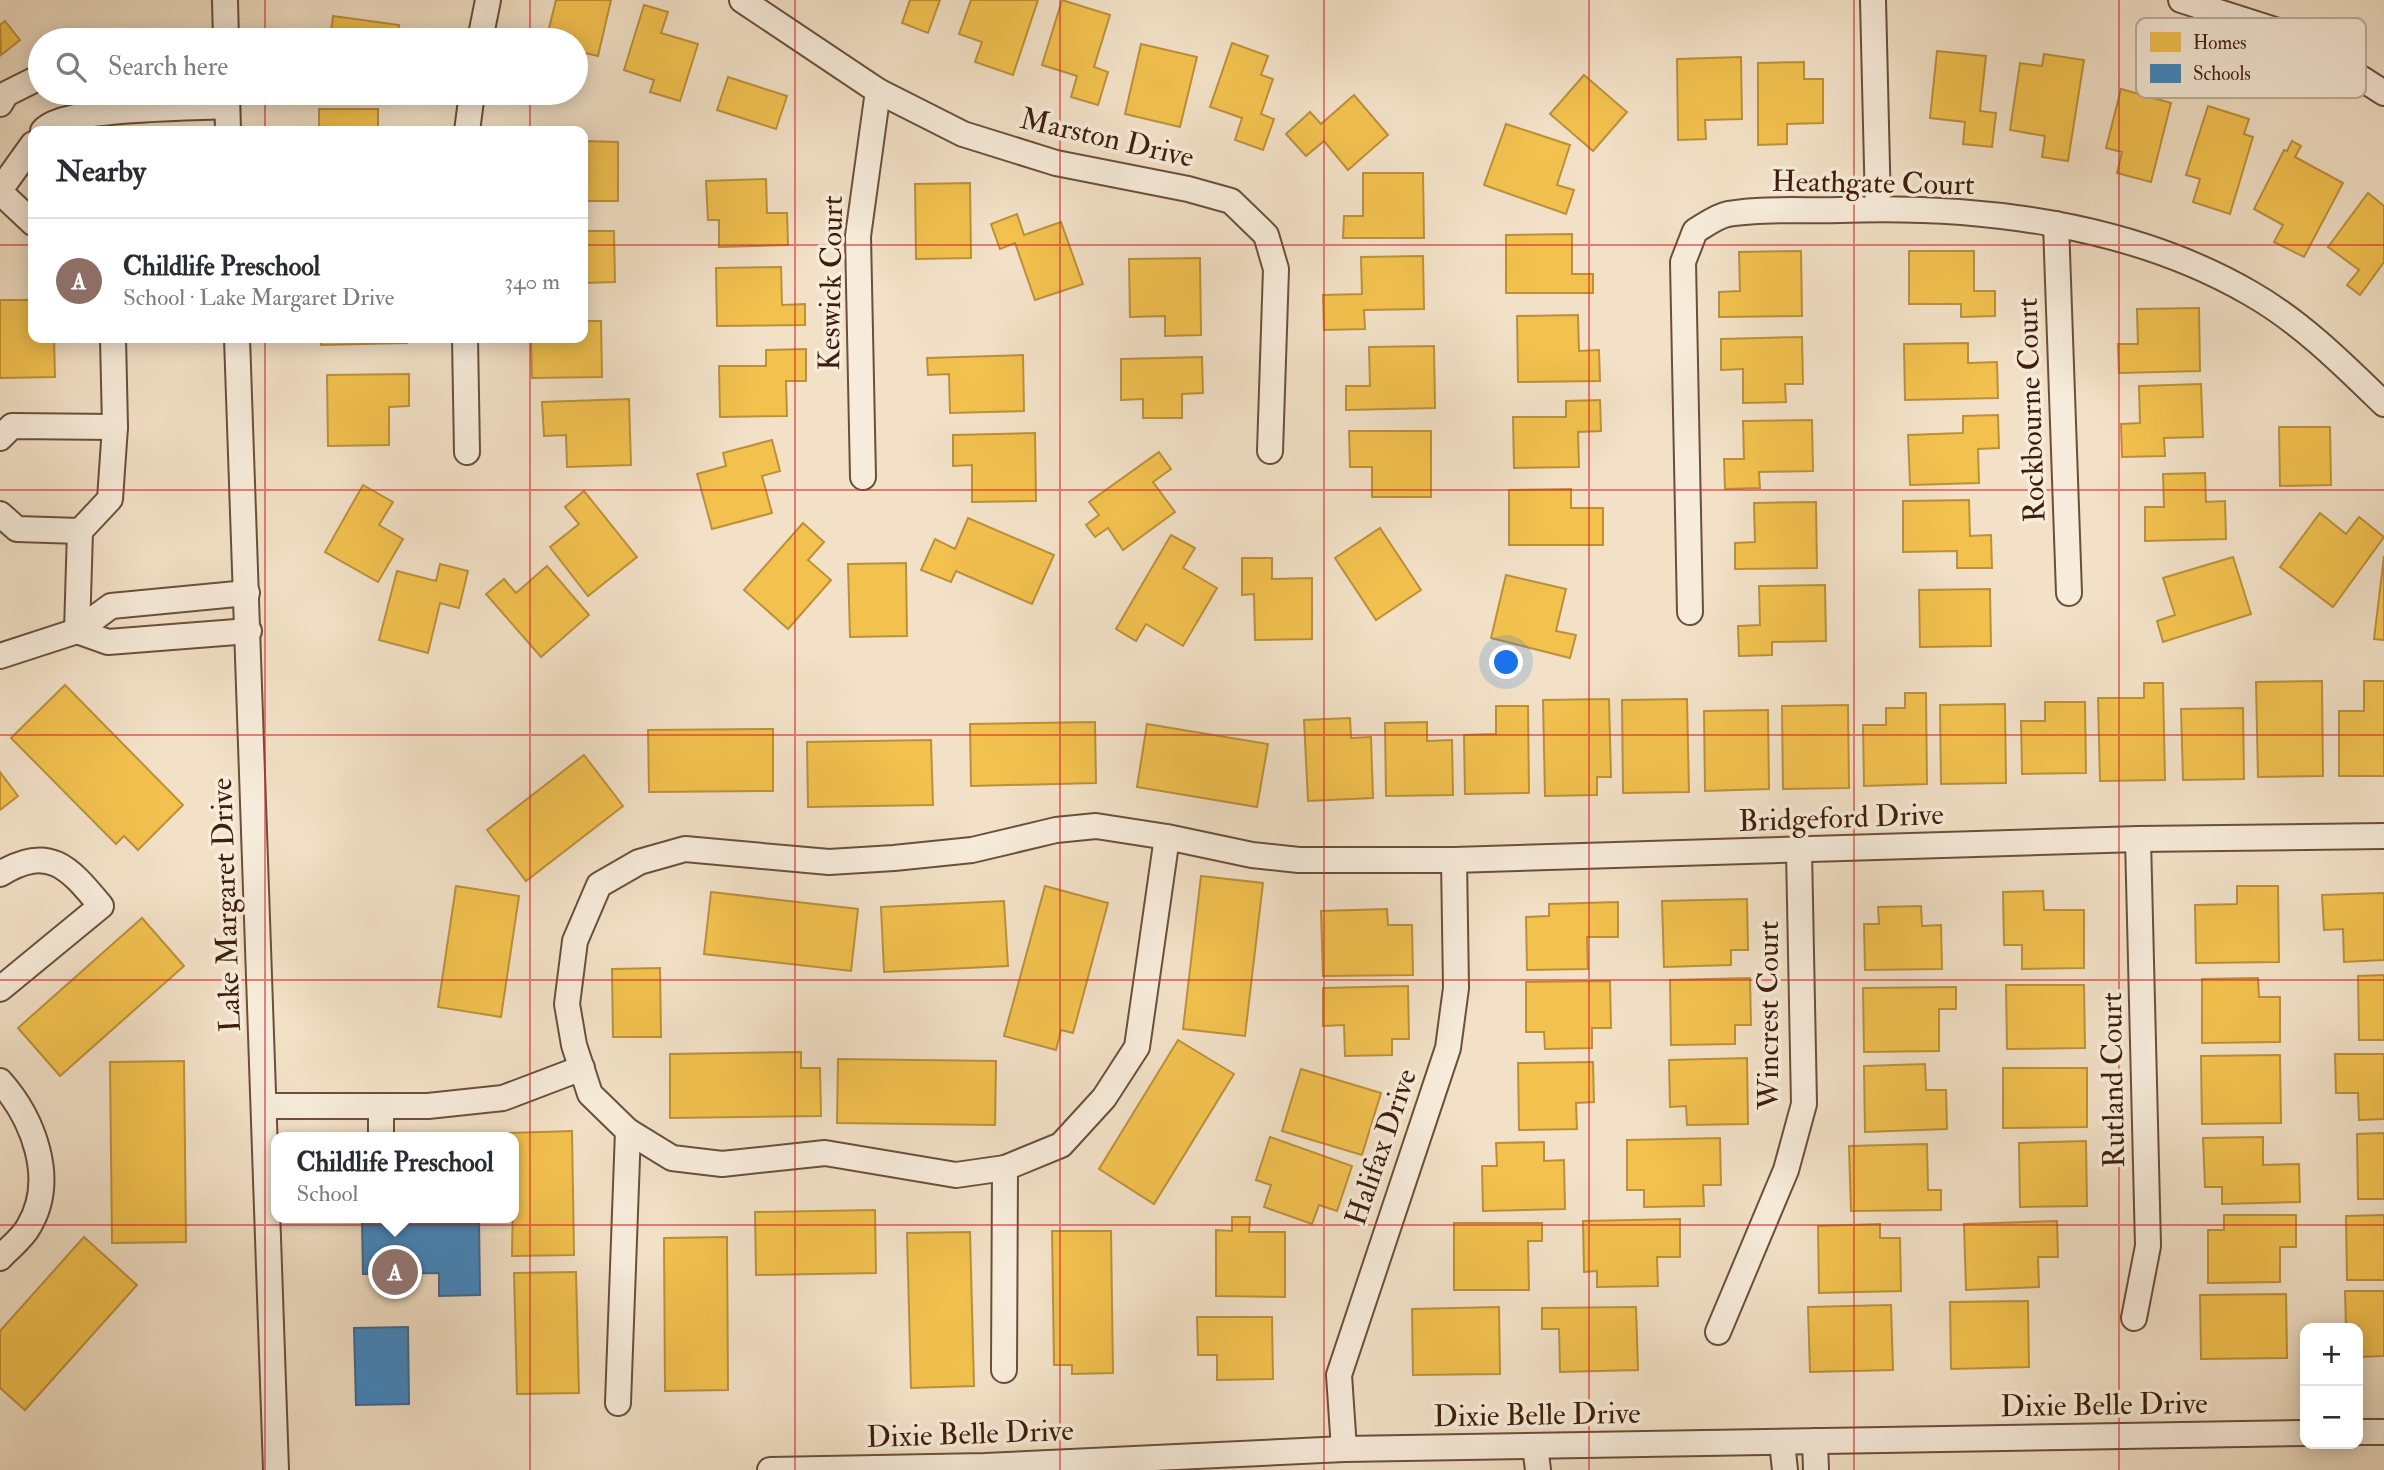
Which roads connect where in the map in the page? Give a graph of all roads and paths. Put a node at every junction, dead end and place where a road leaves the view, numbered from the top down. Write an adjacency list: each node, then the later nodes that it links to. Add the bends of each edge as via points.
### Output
1 (225, 0): 7 (street)
2 (488, 0): 8 (street)
3 (742, 0): 11 (street, Marston Drive)
4 (1873, 0): 22 (street)
5 (2181, 0): 6 (street)
6 (2237, 18)
7 (226, 28)
8 (482, 28)
9 (2366, 81): 12 (street)
10 (28, 83): 13 (street, via 6,94)
11 (878, 92): 31 (street, Marston Drive, via 962,134 1056,163 1231,201 1266,235 1276,269); 33 (street, Keswick Court, via 858,236)
12 (2384, 93)
13 (0, 104)
14 (175, 105): 17 (street, via 72,115)
15 (227, 105): 18 (street)
16 (470, 105): 19 (street)
17 (46, 126)
18 (228, 126)
19 (468, 126)
20 (28, 151): 21 (street)
21 (0, 191): 23 (street)
22 (1878, 208): 24 (street, Heathgate Court); 38 (street, Heathgate Court, via 1726,214 1695,231 1684,262)
23 (28, 218)
24 (2056, 224): 28 (street, Heathgate Court, via 2159,251 2250,293 2323,345); 37 (street, Rockbourne Court)
25 (113, 343): 29 (street)
26 (237, 343): 36 (street, Lake Margaret Drive)
27 (465, 343): 32 (street)
28 (2384, 404)
29 (115, 427): 30 (street, via 12,426); 35 (street, via 110,499)
30 (0, 438)
31 (1270, 450)
32 (467, 452)
33 (863, 477)
34 (0, 514): 35 (street, via 17,529)
35 (80, 531): 39 (street)
36 (247, 593): 39 (street, via 111,606); 40 (street, Lake Margaret Drive)
37 (2069, 593)
38 (1690, 612)
39 (77, 631): 40 (street, via 108,642); 41 (street)
40 (249, 631): 51 (street, Lake Margaret Drive)
41 (0, 656)
42 (2384, 836): 44 (street, Bridgeford Drive)
43 (1167, 837): 46 (street, Bridgeford Drive, via 1300,860); 49 (street, Bridgeford Drive, via 1096,826 1056,830 972,850 894,858 829,862 685,849 639,862 599,885 575,942 567,1004); 55 (street, Bridgeford Drive, via 1137,1047 1104,1098 1061,1145)
44 (2138, 839): 45 (street, Bridgeford Drive); 57 (street, Rutland Court, via 2148,1246)
45 (1799, 851): 46 (street, Bridgeford Drive); 58 (street, Wincrest Court, via 1804,1104 1786,1170)
46 (1454, 860): 66 (street, Halifax Drive, via 1456,988 1448,1048 1339,1375)
47 (0, 874): 48 (street, via 17,863 44,860 70,869 102,906)
48 (0, 989)
49 (582, 1068): 52 (street, via 503,1098); 53 (street, Bridgeford Drive, via 590,1094)
50 (0, 1081): 56 (street, via 18,1101 37,1145 41,1188 29,1226)
51 (264, 1106): 52 (street); 69 (street, Lake Margaret Drive)
52 (381, 1106): 54 (street)
53 (628, 1131): 55 (street, Bridgeford Drive, via 672,1158 722,1164 825,1153 956,1175); 60 (street)
54 (381, 1132)
55 (1005, 1168): 59 (street)
56 (0, 1258)
57 (2134, 1318)
58 (1718, 1332)
59 (1004, 1370)
60 (618, 1403)
61 (2363, 1432): 62 (street)
62 (2384, 1432)
63 (2300, 1433): 64 (street, Dixie Belle Drive)
64 (1815, 1441): 65 (street, Dixie Belle Drive); 72 (street)
65 (1782, 1442): 67 (street, Dixie Belle Drive); 71 (street)
66 (1344, 1449): 67 (street, Dixie Belle Drive); 68 (street, Dixie Belle Drive)
67 (1537, 1458)
68 (985, 1468): 70 (street, Dixie Belle Drive)
69 (276, 1470)
70 (770, 1470)
71 (1785, 1470)
72 (1816, 1470)

